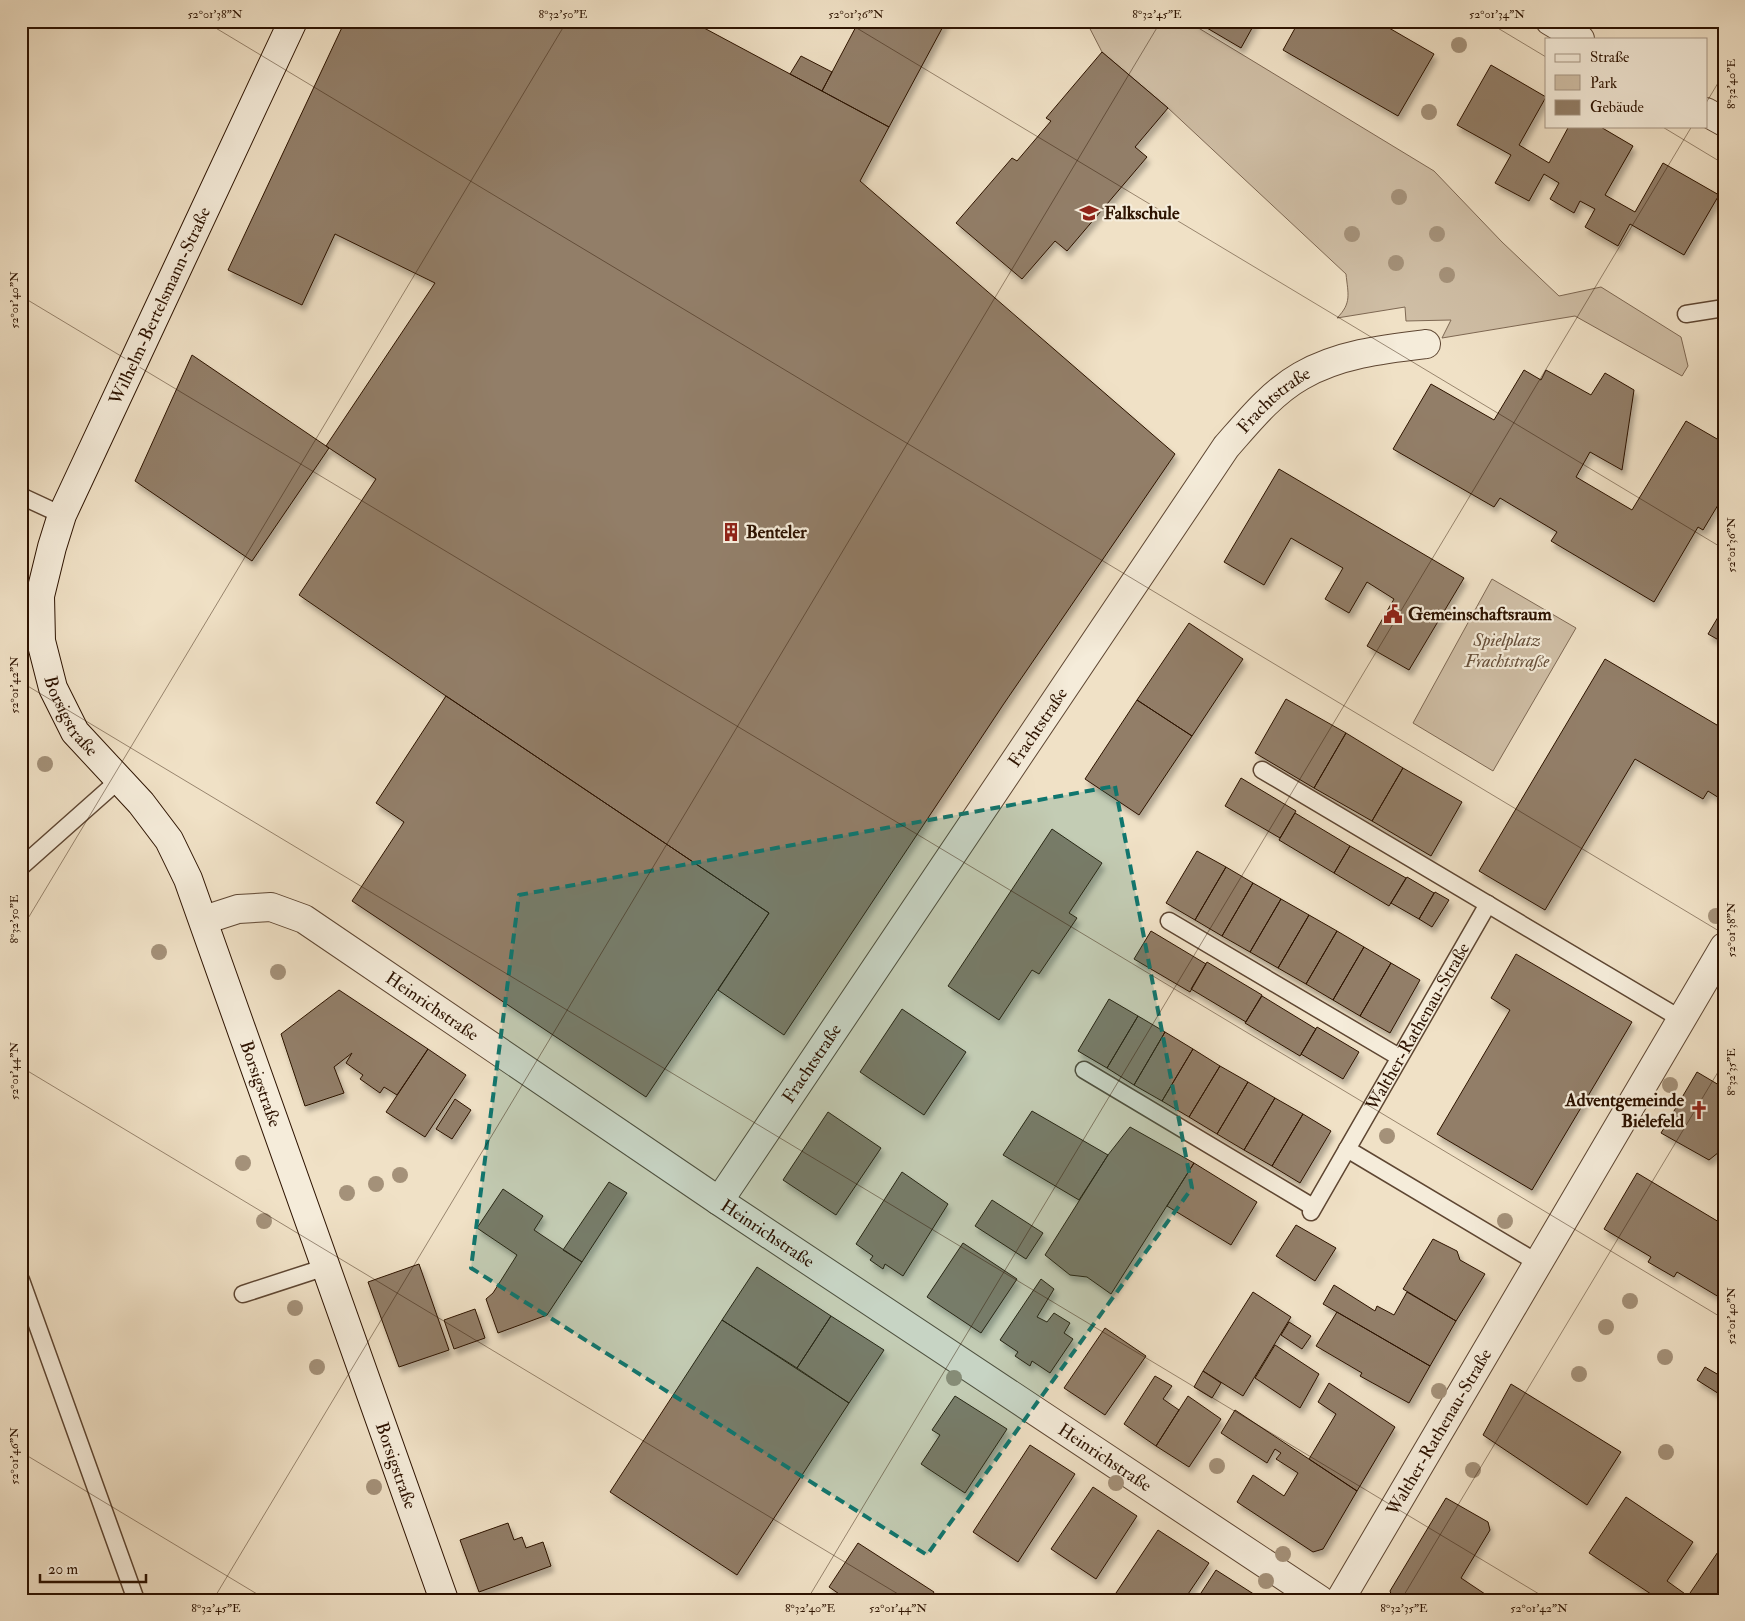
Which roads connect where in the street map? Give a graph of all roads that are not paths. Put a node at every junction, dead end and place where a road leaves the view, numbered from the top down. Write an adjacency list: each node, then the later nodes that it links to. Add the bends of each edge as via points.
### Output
1 (293, 21): 10 (street, Wilhelm-Bertelsmann-Straße)
2 (1550, 21): 3 (street)
3 (1578, 38)
4 (1708, 113): 5 (street)
5 (1724, 122)
6 (1724, 308): 7 (lane)
7 (1686, 314)
8 (1426, 344): 23 (street, Frachtstraße, via 1386,348 1323,364 1300,376 1277,394 1226,447)
9 (21, 496): 10 (lane)
10 (62, 516): 11 (street, Wilhelm-Bertelsmann-Straße)
11 (40, 596): 13 (street, Borsigstraße, via 41,641 53,688 75,732)
12 (1262, 770): 15 (lane)
13 (119, 780): 14 (lane); 16 (street, Borsigstraße, via 169,840)
14 (21, 867)
15 (1488, 904): 19 (lane); 20 (lane, Walther-Rathenau-Straße)
16 (204, 920): 23 (street, Heinrichstraße, via 238,909 271,906 304,919); 25 (street, Borsigstraße)
17 (1169, 921): 20 (lane)
18 (1724, 947): 19 (street, Walther-Rathenau-Straße)
19 (1681, 1019): 24 (street, Walther-Rathenau-Straße)
20 (1399, 1057): 22 (lane, Walther-Rathenau-Straße)
21 (1084, 1070): 22 (lane, Walther-Rathenau-Straße, via 1312,1210)
22 (1347, 1149): 24 (lane)
23 (719, 1201): 30 (street, Heinrichstraße)
24 (1538, 1263): 31 (street, Walther-Rathenau-Straße)
25 (326, 1267): 27 (lane); 29 (street, Borsigstraße)
26 (21, 1280): 28 (lane)
27 (243, 1294)
28 (136, 1600)
29 (444, 1600)
30 (1320, 1600)
31 (1340, 1600)

